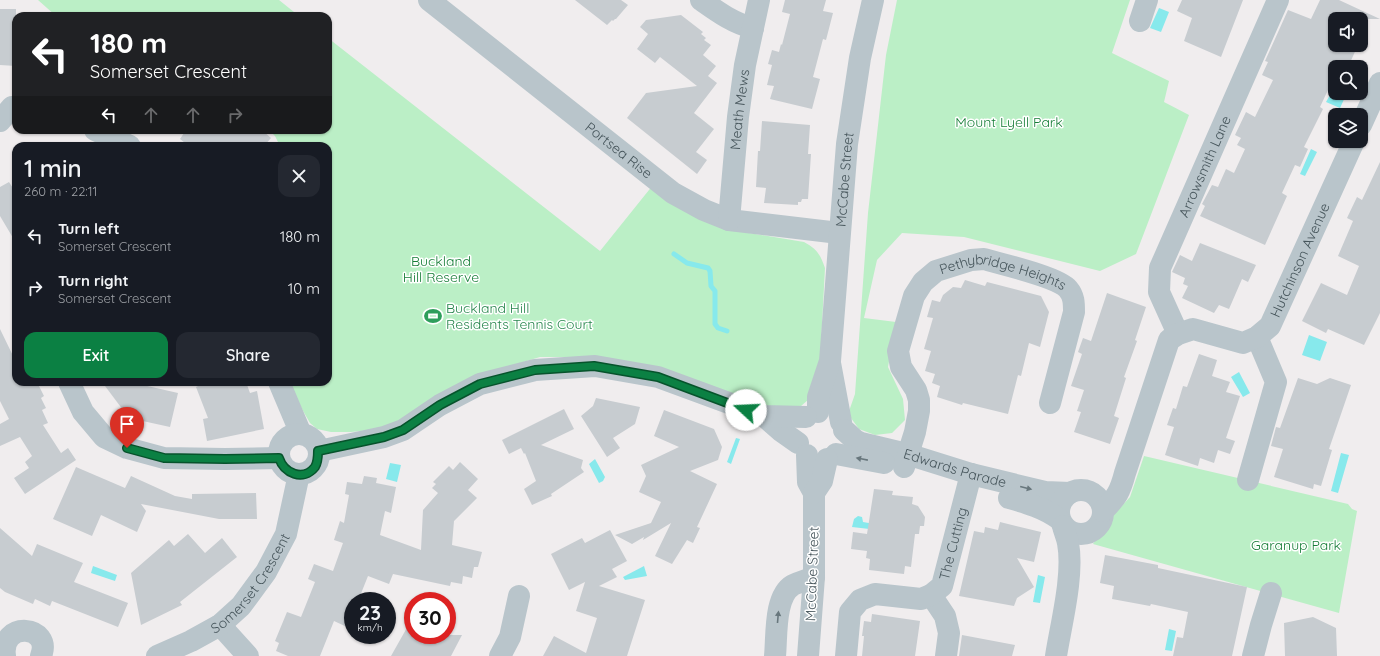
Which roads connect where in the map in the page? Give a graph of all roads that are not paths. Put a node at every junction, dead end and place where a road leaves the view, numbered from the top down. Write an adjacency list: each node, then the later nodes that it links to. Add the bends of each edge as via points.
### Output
1 (701, 0): 8 (street, via 740,25)
2 (759, 0): 8 (street, Meath Mews)
3 (873, 0): 17 (street, McCabe Street, via 858,66 847,144)
4 (1147, 0): 7 (street)
5 (1278, 0): 18 (street, Arrowsmith Lane, via 1160,268 1159,292)
6 (436, 2): 16 (street, Portsea Rise, via 673,193)
7 (1140, 21)
8 (753, 28): 16 (street, Meath Mews, via 738,117)
9 (1380, 84): 11 (street)
10 (12, 107): 12 (street)
11 (1368, 111)
12 (0, 121)
13 (104, 134): 14 (street)
14 (121, 142)
15 (1351, 148): 19 (street, Hutchinson Avenue, via 1270,326)
16 (729, 220): 17 (street, Portsea Rise)
17 (839, 233): 20 (street, McCabe Street)
18 (1178, 334): 19 (street, Hutchinson Avenue, via 1193,329 1243,343); 32 (street, via 1169,340)
19 (1257, 337): 35 (street, via 1276,382)
20 (830, 361): 24 (street, McCabe Street); 26 (street, McCabe Street)
21 (71, 386): 30 (street, via 83,412 104,437 127,448 164,458)
22 (282, 386): 27 (street)
23 (1050, 403): 31 (street, Pethybridge Heights, via 1074,312 1073,297 1067,288 1057,280 984,259 971,260 936,271 923,282 914,296 898,351 900,367 916,390 919,400 919,411)
24 (812, 415): 25 (street, Edwards Parade); 26 (street, via 831,414); 29 (street, McCabe Street, via 801,423 797,436)
25 (764, 416): 28 (street, Edwards Parade, via 658,377 594,366 535,370 480,384 440,405 403,430 384,437); 29 (street, Edwards Parade, via 781,431)
26 (842, 426): 29 (street, McCabe Street, via 844,443); 31 (street, Edwards Parade, via 855,440)
27 (301, 434): 28 (street, via 312,439); 30 (street, via 289,436 284,440)
28 (318, 451): 33 (street, via 315,466 310,471)
29 (817, 453): 31 (street, Edwards Parade, one-way to 29); 40 (street, McCabe Street, via 822,481 814,493)
30 (279, 458): 33 (street, via 284,468)
31 (906, 461): 34 (street, Edwards Parade)
32 (1125, 473): 36 (street, via 1103,491); 37 (street, via 1121,489)
33 (299, 474): 45 (street, Somerset Crescent, via 283,541 266,572 246,600)
34 (969, 480): 36 (street, Edwards Parade, one-way to 36, via 1045,492); 38 (street, Edwards Parade, via 1048,511); 43 (street, The Cutting, via 942,586)
35 (1248, 480)
36 (1080, 493): 37 (street, via 1097,497); 38 (street, via 1062,500 1059,507)
37 (1103, 510): 39 (street, via 1100,524)
38 (1061, 522): 39 (street, via 1070,532); 41 (street, via 1068,544)
39 (1086, 534): 41 (street)
40 (814, 577): 51 (street, one-way to 40, via 780,603 784,594 792,586); 52 (street, McCabe Street)
41 (1068, 580): 55 (street)
42 (1271, 593): 56 (street)
43 (931, 595): 53 (street, The Cutting, via 921,599 875,594 860,600 850,612); 54 (street, via 944,616 949,633)
44 (519, 596): 50 (street, via 510,637)
45 (220, 625): 48 (street, Somerset Crescent); 49 (street)
46 (3, 645): 47 (street, via 13,633 25,630 40,639)
47 (46, 655)
48 (157, 656)
49 (248, 656)
50 (500, 656)
51 (775, 656)
52 (808, 656)
53 (846, 656)
54 (946, 656)
55 (1056, 656)
56 (1253, 656)

